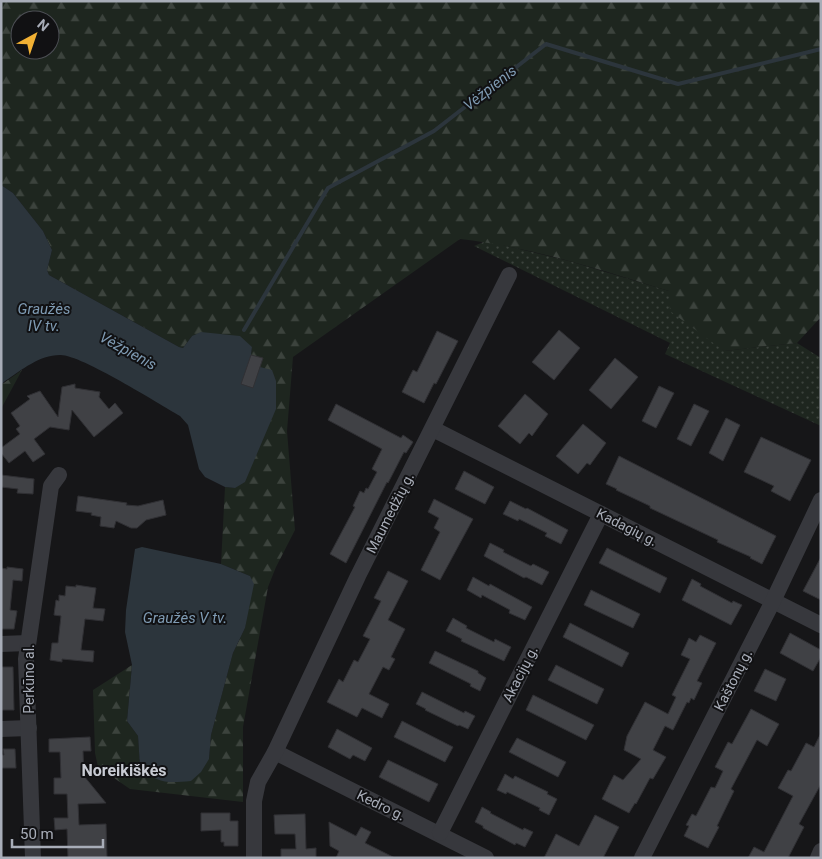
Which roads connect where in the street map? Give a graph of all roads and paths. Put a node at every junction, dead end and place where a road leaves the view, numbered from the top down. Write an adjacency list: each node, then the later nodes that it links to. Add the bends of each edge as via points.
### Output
1 (509, 275): 2 (street, Maumedžių g.)
2 (433, 429): 5 (street, Kadagių g.); 12 (street, Maumedžių g., via 358,576)
3 (59, 475): 8 (street, Perkūno al., via 51,486)
4 (821, 500): 6 (street, Kaštonų g.)
5 (601, 514): 6 (street, Kadagių g.); 13 (street, Akacijų g.)
6 (773, 601): 7 (street, Kadagių g.); 18 (street, Kaštonų g.)
7 (821, 625)
8 (28, 643): 9 (street); 10 (street, Perkūno al.)
9 (1, 644)
10 (29, 728): 11 (street); 15 (street, Perkūno al.)
11 (1, 729)
12 (275, 752): 13 (street, Kedro g.); 16 (street, Maumedžių g., via 258,782 254,801)
13 (440, 834): 17 (street, Kedro g.)
14 (821, 852): 19 (street)
15 (33, 858)
16 (254, 858)
17 (486, 858)
18 (642, 858)
19 (818, 858)

